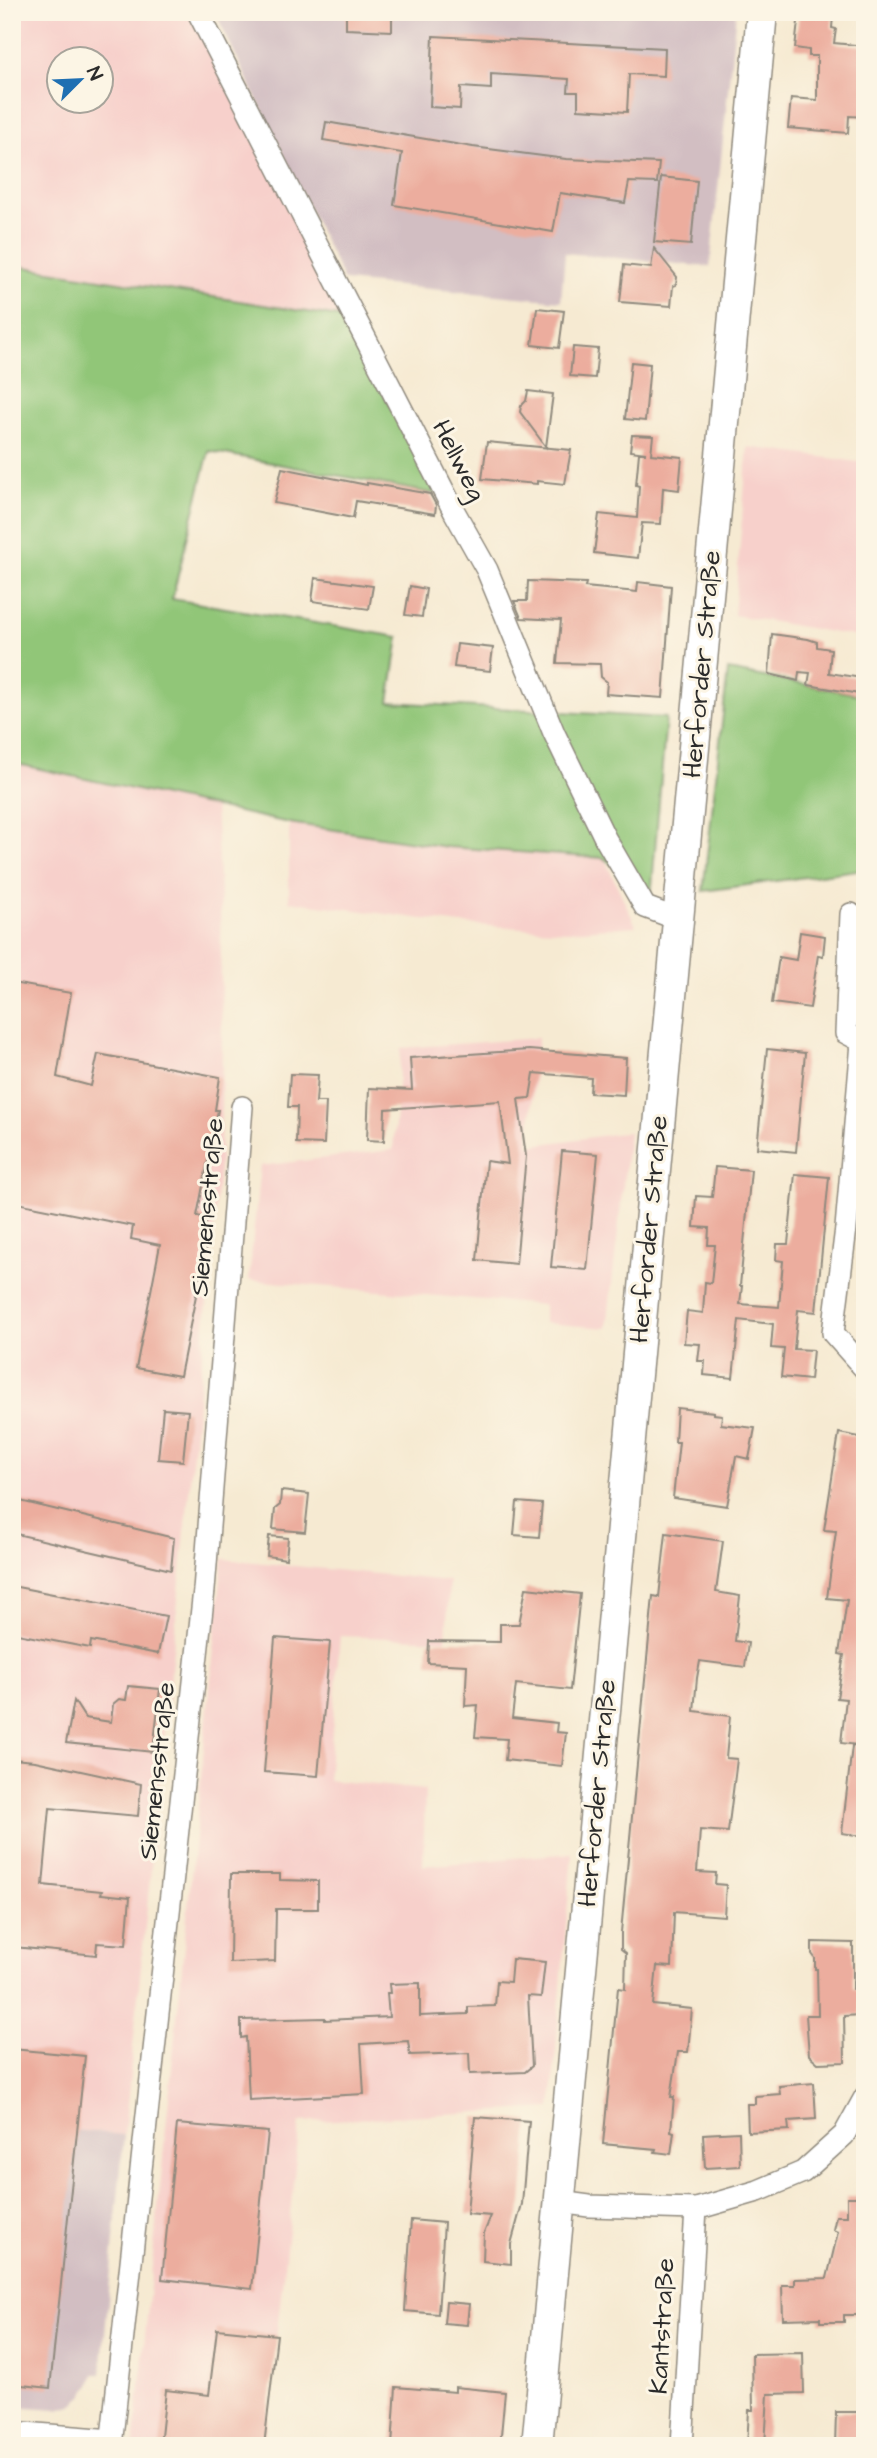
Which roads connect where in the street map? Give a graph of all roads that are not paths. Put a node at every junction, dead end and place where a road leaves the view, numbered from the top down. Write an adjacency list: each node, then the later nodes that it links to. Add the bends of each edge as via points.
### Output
1 (198, 12): 4 (street, Hellweg, via 487,570 554,733 605,838 645,907)
2 (762, 12): 4 (main road, Herforder Straße)
3 (851, 914): 5 (street, via 846,1033)
4 (677, 919): 10 (main road, Herforder Straße)
5 (863, 1043): 7 (street)
6 (242, 1107): 13 (street, Siemensstraße, via 204,1590)
7 (855, 1231): 8 (street, via 833,1334)
8 (865, 1369)
9 (865, 2097): 11 (street, via 844,2135 803,2172)
10 (559, 2202): 11 (street); 14 (main road, Herforder Straße)
11 (696, 2209): 15 (street, Kantstraße)
12 (12, 2432): 13 (street, Siemensstraße)
13 (112, 2443)
14 (537, 2446)
15 (682, 2446)

